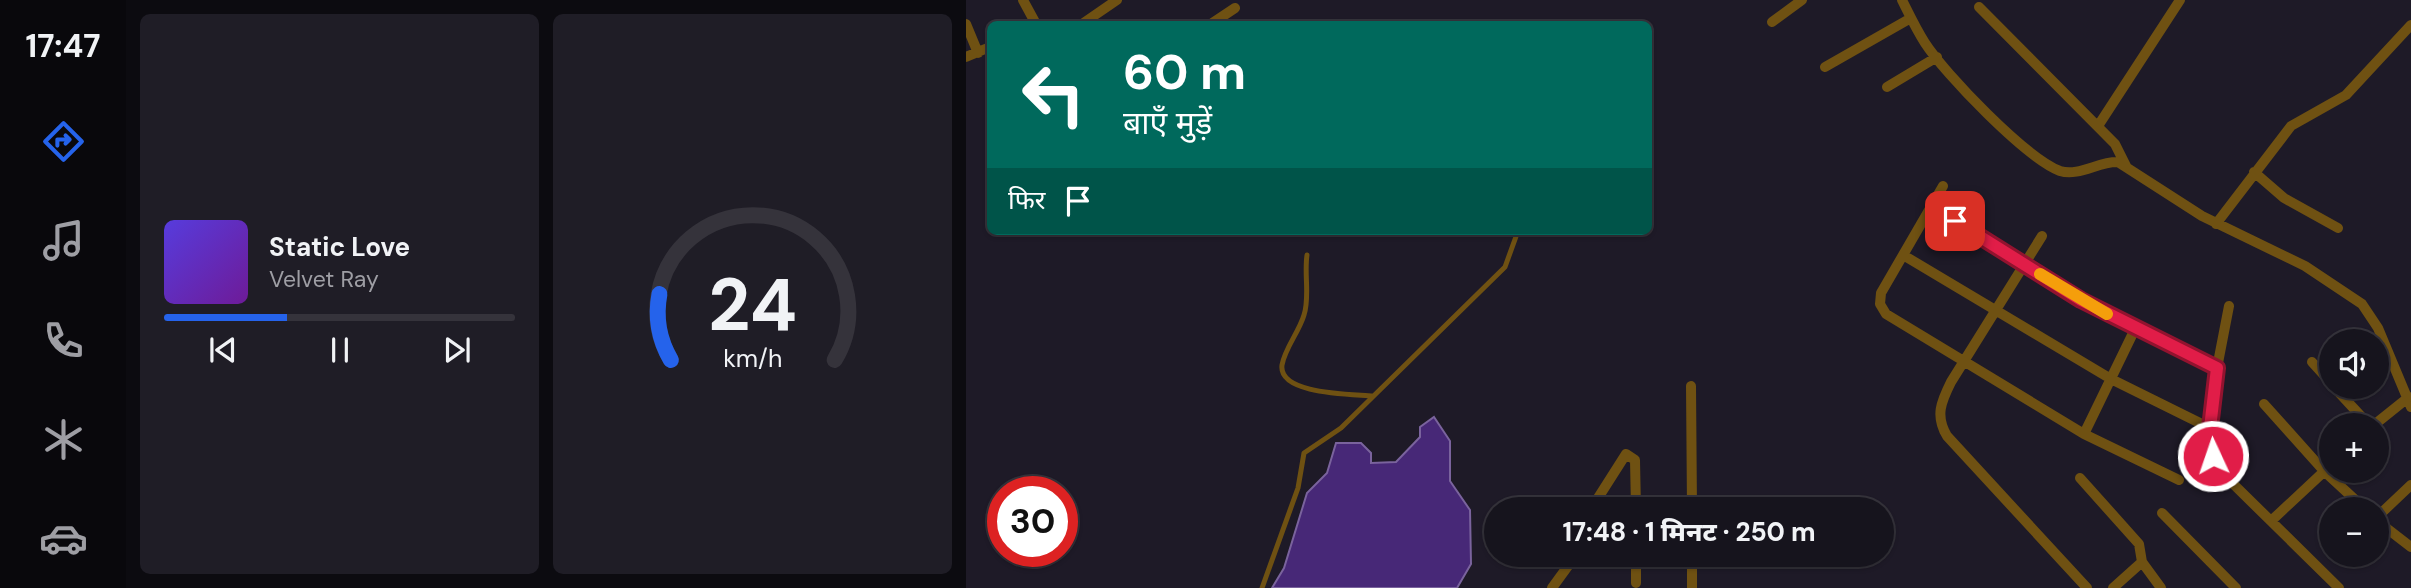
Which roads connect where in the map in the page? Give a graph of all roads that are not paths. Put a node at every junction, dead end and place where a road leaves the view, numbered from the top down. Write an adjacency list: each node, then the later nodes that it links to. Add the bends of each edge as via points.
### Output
1 (1023, 0): 9 (street)
2 (1117, 0): 10 (street)
3 (1802, 0): 12 (street)
4 (1902, 0): 8 (street)
5 (2180, 0): 21 (street)
6 (1979, 7): 21 (street)
7 (1235, 8): 11 (street)
8 (1911, 18): 18 (street); 19 (street)
9 (1034, 21)
10 (1086, 21)
11 (1215, 21)
12 (1772, 22)
13 (966, 24): 16 (street)
14 (2411, 25): 23 (street, via 2346,95 2291,126)
15 (987, 48): 16 (street)
16 (978, 52): 17 (street)
17 (966, 57)
18 (1937, 57): 20 (street); 22 (street, via 1996,120 2061,171 2109,162)
19 (1825, 67)
20 (1887, 88)
21 (2098, 126): 22 (street)
22 (2128, 168): 26 (street)
23 (2254, 172): 26 (street); 27 (street, via 2284,198)
24 (1943, 186): 25 (street)
25 (1931, 206): 31 (street); 32 (street)
26 (2216, 224): 44 (street, via 2305,266 2362,304 2378,328)
27 (2338, 228)
28 (1517, 235): 42 (lane, via 1505,267)
29 (2042, 236): 32 (street)
30 (1307, 255): 42 (lane, via 1304,314 1282,372 1286,379 1309,390)
31 (1903, 255): 34 (street); 36 (street, via 1881,293 1880,304 1886,314)
32 (2025, 265): 34 (street); 35 (street)
33 (2229, 306): 38 (street)
34 (1994, 311): 36 (street); 40 (street)
35 (2135, 329): 38 (street); 40 (street)
36 (1964, 360): 49 (street); 73 (street, via 1941,403 1939,423)
37 (2312, 362): 39 (street)
38 (2217, 368): 48 (street)
39 (2319, 370)
40 (2111, 379): 48 (street); 49 (street)
41 (1691, 386): 58 (street)
42 (1373, 396): 70 (lane, via 1340,428 1304,453 1298,488)
43 (2347, 399): 46 (street)
44 (2410, 402): 47 (street)
45 (2264, 404): 50 (street)
46 (2360, 413)
47 (2389, 415)
48 (2210, 428): 62 (street, via 2218,469)
49 (2084, 434): 53 (street)
50 (2319, 459)
51 (2319, 476): 62 (street)
52 (2080, 478): 65 (street, via 2138,544)
53 (2179, 480)
54 (2342, 483): 59 (street)
55 (2411, 485): 60 (street)
56 (1599, 497): 57 (street, via 1626,454 1635,460)
57 (1636, 497)
58 (1692, 497)
59 (2354, 497)
60 (2389, 506)
61 (2162, 513): 76 (street)
62 (2271, 521): 77 (street)
63 (2389, 529): 64 (street)
64 (2411, 547)
65 (2141, 562): 74 (street); 75 (street)
66 (1567, 567): 71 (street)
67 (1636, 567): 69 (street)
68 (1692, 567): 72 (street)
69 (1636, 583)
70 (1262, 588)
71 (1552, 588)
72 (1692, 588)
73 (2087, 588)
74 (2113, 588)
75 (2161, 588)
76 (2236, 588)
77 (2339, 588)

